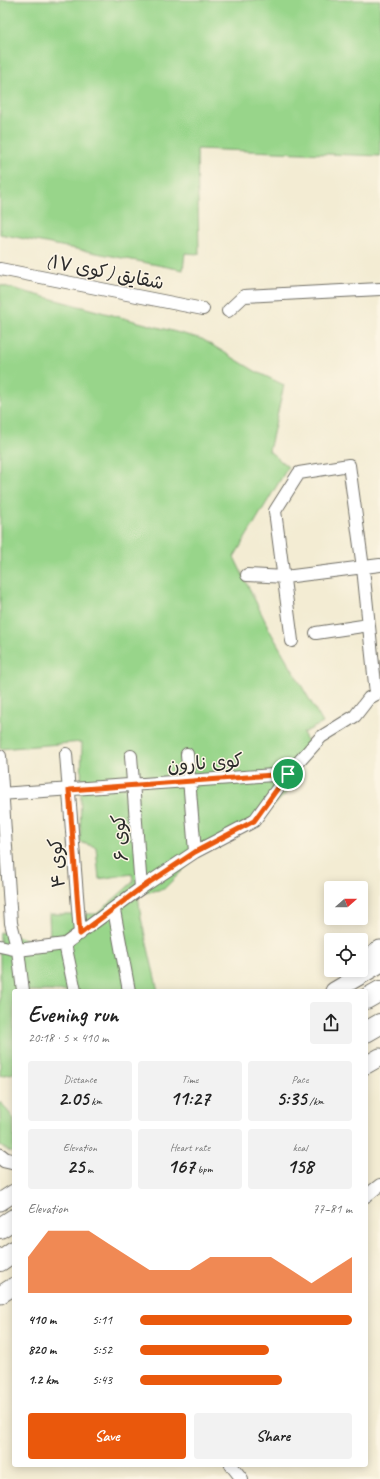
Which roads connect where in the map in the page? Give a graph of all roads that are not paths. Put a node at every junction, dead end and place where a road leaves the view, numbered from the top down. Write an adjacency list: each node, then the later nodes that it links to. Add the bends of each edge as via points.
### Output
1 (0, 269): 3 (street, شقایق (کوی ۱۷))
2 (380, 289): 4 (street, via 244,296)
3 (203, 309)
4 (228, 311)
5 (380, 565): 6 (street)
6 (363, 568): 8 (street); 8 (street, via 349,465 299,473 275,511); 9 (street)
7 (247, 576): 8 (street)
8 (285, 577): 11 (street)
9 (369, 625): 10 (street); 12 (street)
10 (316, 633)
11 (292, 641)
12 (378, 693): 17 (street, via 369,698 356,716 321,737)
13 (66, 754): 20 (street, کوی ۴)
14 (187, 754): 18 (street)
15 (0, 756): 21 (street)
16 (130, 756): 19 (street, کوی ۶)
17 (288, 774): 18 (street, کوی نارون); 22 (street, via 254,821)
18 (190, 781): 19 (street, کوی نارون); 22 (street)
19 (133, 785): 20 (street, کوی نارون); 23 (street, کوی ۶)
20 (69, 790): 21 (street, کوی نارون); 25 (street, کوی ۴)
21 (1, 794): 29 (street, via 11,922)
22 (195, 852): 23 (street)
23 (141, 888): 24 (street)
24 (114, 910): 25 (street); 35 (street)
25 (80, 934): 26 (street)
26 (65, 944): 29 (street); 34 (street)
27 (0, 946): 29 (street)
28 (380, 949): 30 (main road)
29 (18, 950): 33 (street)
30 (368, 959)
31 (380, 964): 37 (main road)
32 (348, 977): 36 (main road)
33 (24, 989)
34 (75, 989)
35 (129, 989)
36 (335, 989)
37 (336, 989)
38 (380, 991): 39 (highway)
39 (368, 998)
40 (380, 1024): 41 (highway)
41 (368, 1031)
42 (380, 1057): 43 (main road)
43 (368, 1064)
44 (380, 1186): 46 (street)
45 (12, 1194): 47 (main road)
46 (368, 1195)
47 (0, 1202)
48 (12, 1220): 49 (highway)
49 (0, 1228)
50 (12, 1252): 51 (highway)
51 (0, 1261)
52 (12, 1287): 53 (main road)
53 (0, 1295)
54 (233, 1467): 55 (street)
55 (242, 1479)

